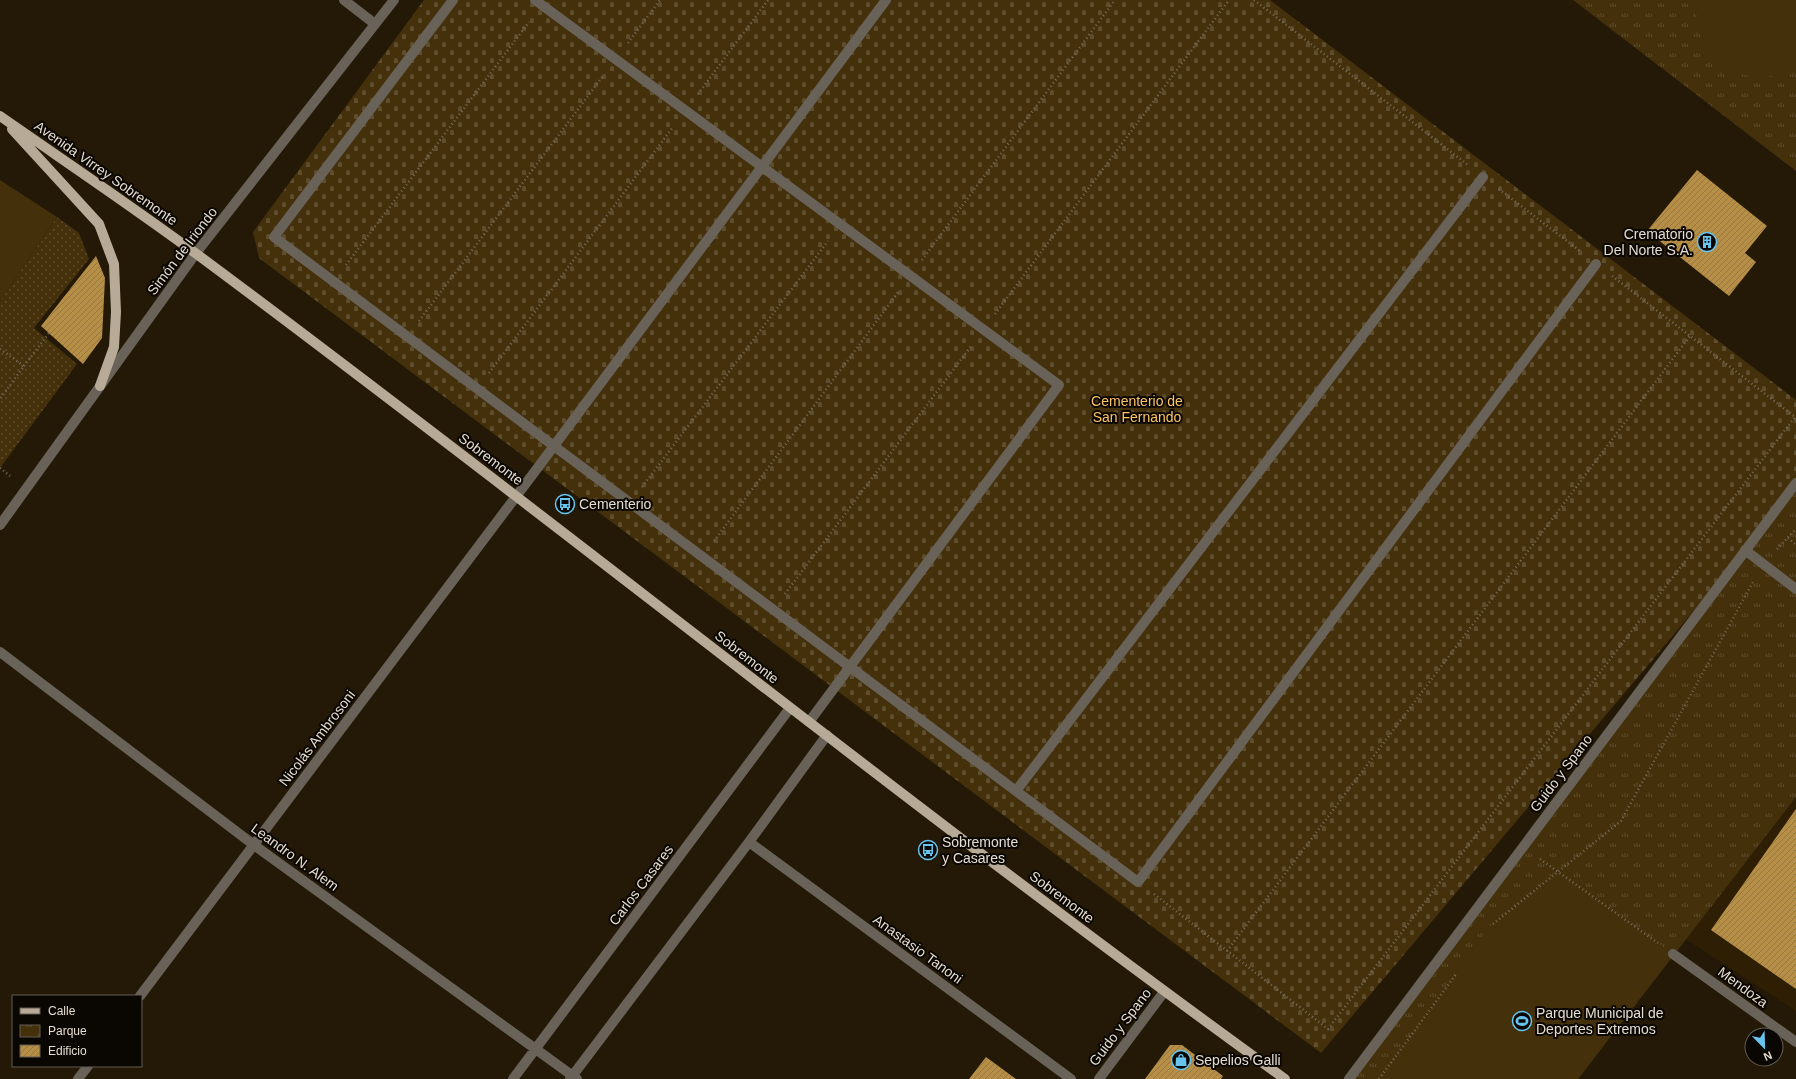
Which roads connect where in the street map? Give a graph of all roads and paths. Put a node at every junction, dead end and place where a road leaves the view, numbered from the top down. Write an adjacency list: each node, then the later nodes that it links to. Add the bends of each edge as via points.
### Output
1 (344, 0): 10 (street)
2 (394, 0): 10 (street, Simón de Iriondo)
3 (452, 0): 19 (street, via 274,238)
4 (660, 0): 11 (path)
5 (768, 0): 12 (path)
6 (886, 0): 14 (street, Nicolás Ambrosoni)
7 (1229, 0): 20 (path)
8 (1254, 0): 15 (path)
9 (538, 3): 11 (street); 19 (path)
10 (375, 24): 17 (street, Simón de Iriondo)
11 (616, 59): 12 (street); 23 (path)
12 (686, 111): 14 (street); 27 (path)
13 (0, 116): 17 (main road, Avenida Virrey Sobremonte); 26 (main road, via 99,224 104,237 114,264 116,312 114,347)
14 (762, 167): 16 (street); 29 (street, Nicolás Ambrosoni)
15 (1484, 177): 18 (path); 46 (street)
16 (841, 225): 20 (street); 32 (path)
17 (196, 254): 26 (street, Simón de Iriondo); 31 (main road, Sobremonte)
18 (1596, 264): 22 (path); 51 (street)
19 (333, 282): 23 (street)
20 (983, 329): 40 (path); 42 (street, via 1059,385)
21 (48, 333): 25 (path)
22 (1690, 336): 53 (path); 53 (path, via 1795,417 1328,1028)
23 (407, 337): 27 (street)
24 (0, 349): 25 (path)
25 (24, 366): 28 (path)
26 (100, 386): 33 (street, Simón de Iriondo)
27 (477, 389): 29 (street)
28 (0, 399)
29 (554, 446): 31 (street, Nicolás Ambrosoni); 32 (street)
30 (1796, 483): 37 (street, Guido y Spano)
31 (516, 496): 43 (main road, Sobremonte); 48 (street, Nicolás Ambrosoni)
32 (629, 503): 40 (street)
33 (0, 525)
34 (1796, 529): 35 (path)
35 (1788, 538): 36 (path); 38 (path)
36 (1796, 545)
37 (1745, 550): 38 (street); 49 (street, Guido y Spano)
38 (1763, 564): 39 (street); 50 (path, via 1621,821)
39 (1796, 589)
40 (773, 610): 42 (street)
41 (0, 652): 48 (street, Leandro N. Alem)
42 (850, 667): 44 (street); 46 (street)
43 (790, 708): 44 (main road, Sobremonte); 59 (street, Carlos Casares)
44 (809, 722): 45 (main road, Sobremonte)
45 (827, 735): 47 (street); 56 (main road, Sobremonte)
46 (1016, 791): 51 (street)
47 (749, 842): 61 (street); 64 (street, Anastasio Tanoni)
48 (254, 845): 57 (street, Nicolás Ambrosoni); 59 (street, Leandro N. Alem)
49 (1523, 847): 50 (path); 67 (street, Guido y Spano)
50 (1557, 871): 52 (path); 54 (path)
51 (1138, 882): 53 (path)
52 (1491, 925)
53 (1227, 951)
54 (1673, 954): 58 (street, Mendoza)
55 (1460, 968): 68 (path)
56 (1164, 992): 65 (street, Guido y Spano); 66 (main road, Sobremonte)
57 (141, 995)
58 (1796, 1042)
59 (536, 1049): 61 (street, Leandro N. Alem); 63 (street, Carlos Casares)
60 (87, 1067): 62 (street)
61 (573, 1078)
62 (78, 1079)
63 (513, 1079)
64 (1071, 1079)
65 (1099, 1079)
66 (1285, 1079)
67 (1349, 1079)
68 (1379, 1079)

